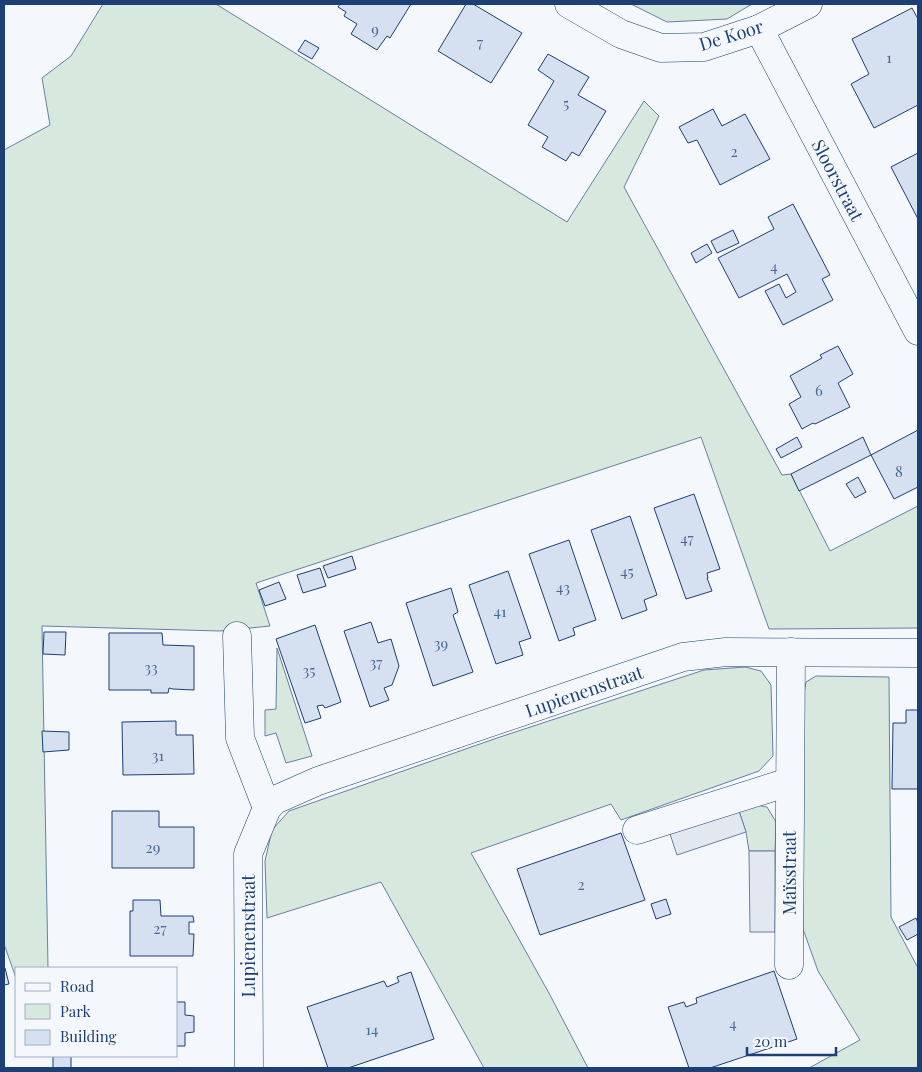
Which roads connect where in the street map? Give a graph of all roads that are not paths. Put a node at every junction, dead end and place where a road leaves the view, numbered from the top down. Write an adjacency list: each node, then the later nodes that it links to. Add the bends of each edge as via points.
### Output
1 (569, 4): 3 (street, De Koor, via 621,34 662,48 704,47)
2 (808, 4): 3 (street, De Koor)
3 (759, 28): 4 (street, Sloorstraat)
4 (918, 331)
5 (237, 636): 9 (street, via 240,738)
6 (791, 652): 7 (street, Lupienenstraat); 8 (street, Maïsstraat); 9 (street, Lupienenstraat, via 726,652 683,657 318,781 275,800)
7 (918, 653)
8 (789, 782): 10 (street); 11 (street, Maïsstraat)
9 (267, 808): 12 (street, Lupienenstraat, via 248,854)
10 (637, 830)
11 (789, 965)
12 (249, 1068)

